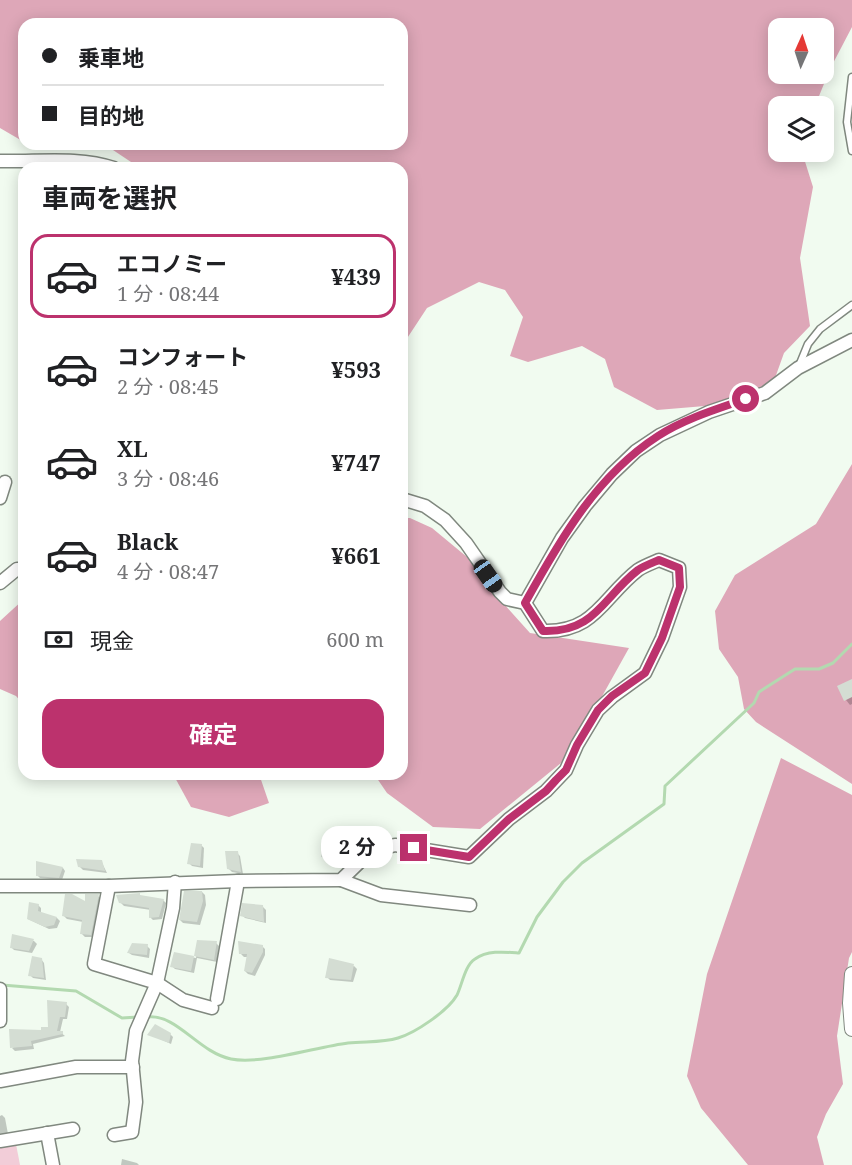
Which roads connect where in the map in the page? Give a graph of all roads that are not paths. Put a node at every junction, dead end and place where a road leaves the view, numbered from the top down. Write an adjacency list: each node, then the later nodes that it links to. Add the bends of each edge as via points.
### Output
1 (852, 77): 2 (lane, via 847,122)
2 (852, 151)
3 (0, 161): 4 (street)
4 (83, 162)
5 (852, 305): 7 (lane, via 820,329 808,344)
6 (852, 340): 7 (street)
7 (798, 368): 13 (street, via 765,393 709,412 636,451 612,474 562,537)
8 (5, 482): 9 (street)
9 (0, 498)
10 (408, 501): 13 (street, via 425,506 445,520 500,592 507,599)
11 (17, 569): 12 (street)
12 (0, 583)
13 (525, 603): 15 (street, via 543,631 559,632 587,621 639,569 659,560 679,568 680,587 645,673 598,710 566,770 546,791 469,857 395,845 370,852)
14 (238, 880): 15 (street); 16 (street); 21 (street, via 214,1004 183,1000)
15 (341, 880): 19 (street, via 381,896)
16 (175, 882): 18 (street); 21 (street)
17 (0, 886): 18 (street)
18 (109, 886): 21 (street, via 94,964)
19 (470, 905)
20 (852, 974): 24 (street)
21 (158, 983): 25 (street, via 136,1031)
22 (0, 989): 23 (street)
23 (0, 1021)
24 (852, 1029)
25 (133, 1066): 26 (street, via 76,1067); 29 (street, via 136,1102 132,1132)
26 (0, 1081)
27 (73, 1129): 28 (street)
28 (47, 1133): 30 (street); 31 (street)
29 (114, 1135)
30 (0, 1141)
31 (53, 1165)

